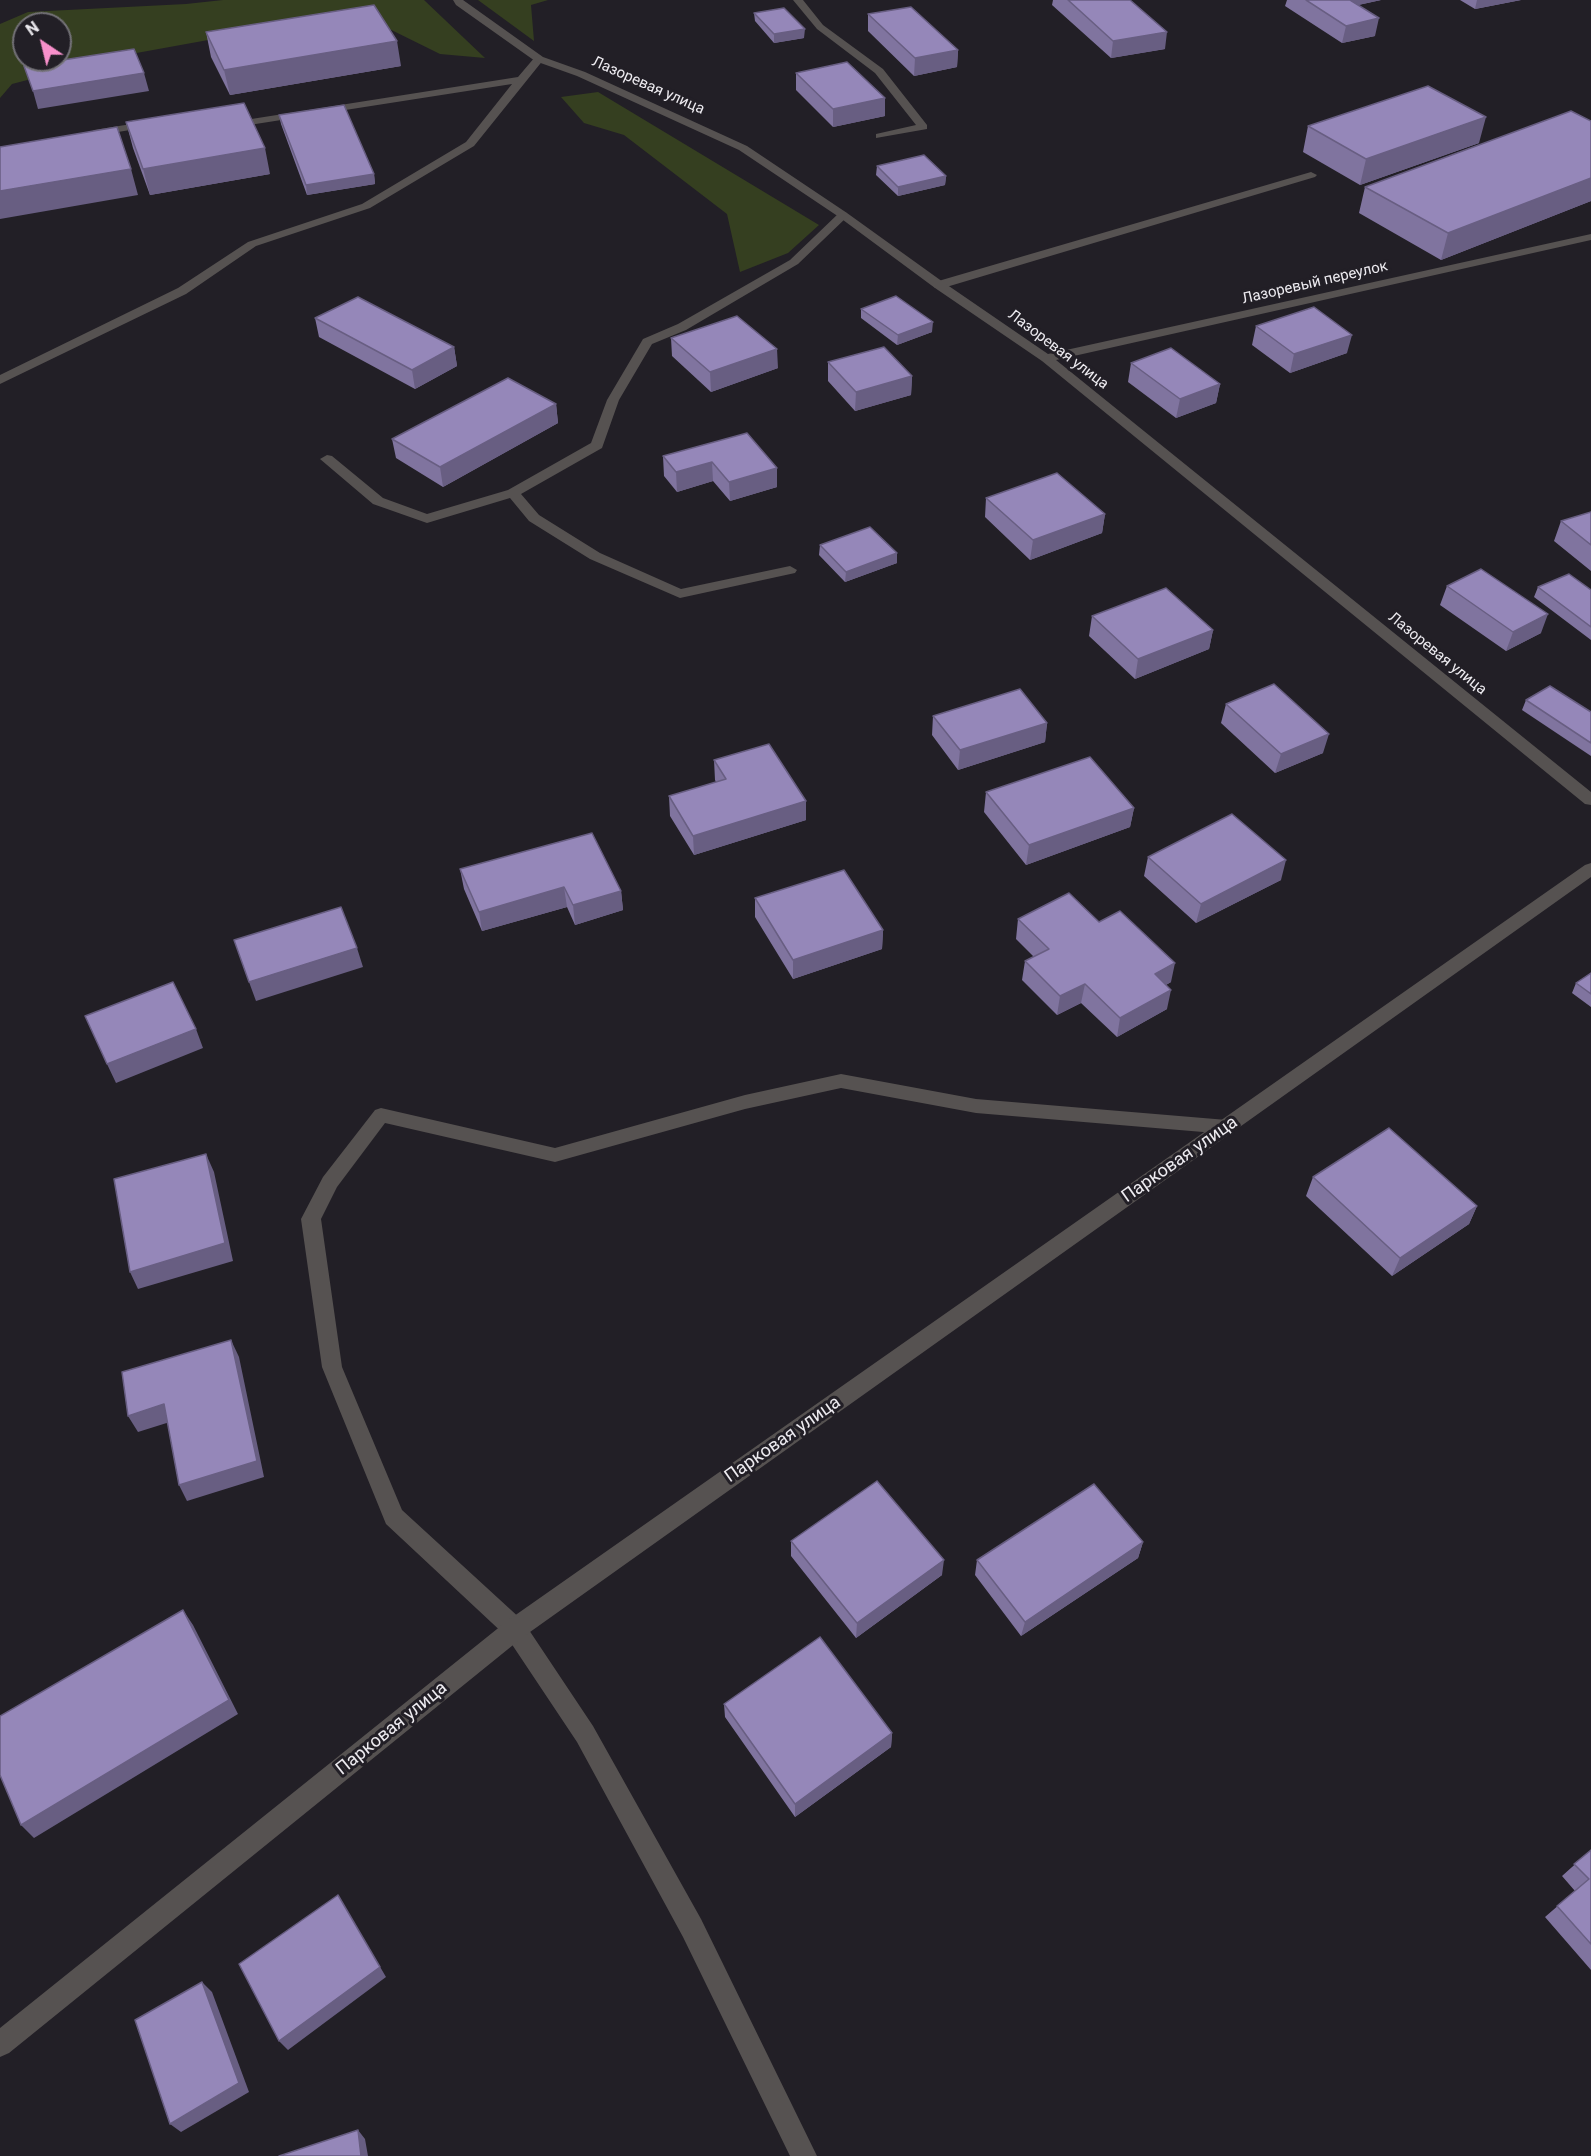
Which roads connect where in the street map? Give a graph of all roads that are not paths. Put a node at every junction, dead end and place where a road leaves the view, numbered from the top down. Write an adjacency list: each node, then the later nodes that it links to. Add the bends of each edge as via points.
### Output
1 (458, 0): 3 (street, Лазоревая улица)
2 (798, 0): 8 (street, via 820,27 879,71 923,127)
3 (539, 59): 4 (street); 10 (street, Лазоревая улица, via 582,74 743,148)
4 (521, 80): 6 (street); 14 (street, via 470,144 366,206 252,244 182,291)
5 (158, 123): 7 (street)
6 (224, 126)
7 (87, 134)
8 (880, 136)
9 (1311, 175): 12 (street)
10 (843, 215): 12 (street, Лазоревая улица); 16 (street, via 794,262 682,327 647,342 613,400 597,445)
11 (1591, 237): 13 (street, Лазоревый переулок)
12 (939, 285): 13 (street, Лазоревая улица)
13 (1046, 358): 18 (street, Лазоревая улица)
14 (0, 380)
15 (327, 459): 16 (street, via 378,501 427,519)
16 (513, 493): 17 (street, via 534,518 595,556 680,594)
17 (790, 570)
18 (1591, 800)
19 (1591, 870): 20 (street, Парковая улица)
20 (1227, 1127): 21 (street, Парковая улица); 21 (street, via 976,1106 841,1081 745,1102 555,1155 381,1115 330,1182 311,1219 332,1367 394,1517)
21 (515, 1629): 22 (street, Парковая улица); 23 (street, via 585,1734 693,1928)
22 (0, 2044)
23 (804, 2156)

